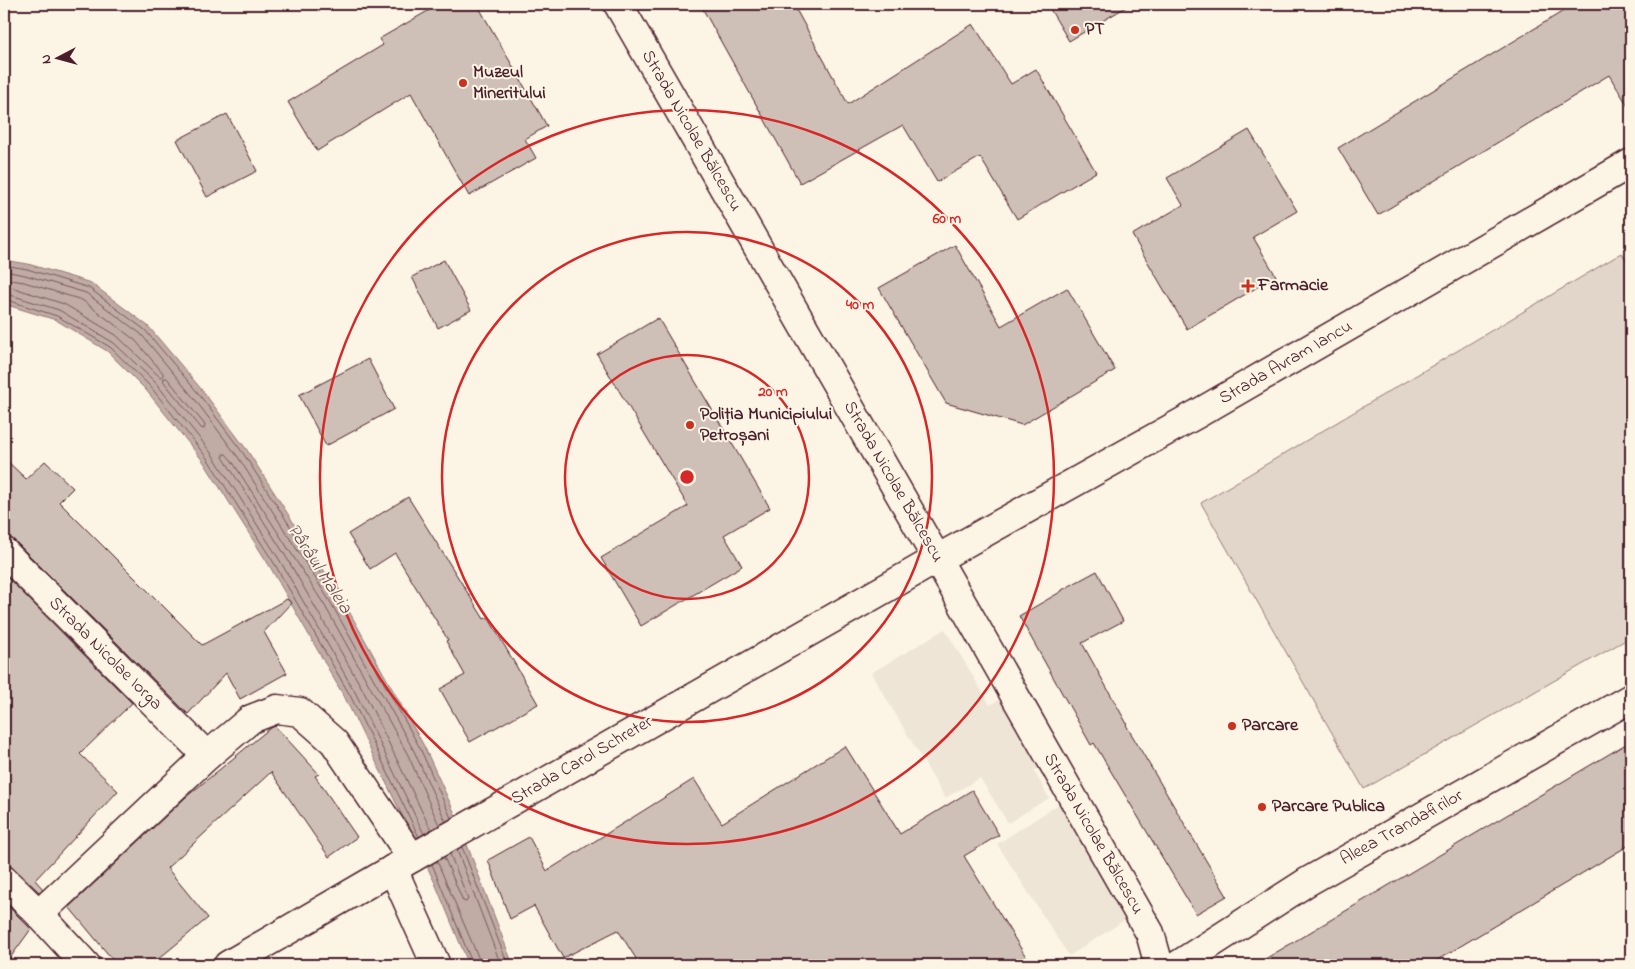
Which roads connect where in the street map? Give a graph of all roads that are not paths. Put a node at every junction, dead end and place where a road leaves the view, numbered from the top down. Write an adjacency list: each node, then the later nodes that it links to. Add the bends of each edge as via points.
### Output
1 (618, 4): 4 (street, Strada Nicolae Bălcescu)
2 (1631, 163): 4 (street, Strada Avram Iancu, via 1197,414)
3 (4, 552): 6 (street, Strada Nicolae Iorga)
4 (937, 558): 7 (street, Strada Carol Schreter); 13 (street, Strada Nicolae Bălcescu, via 1150,932)
5 (1631, 698): 14 (street, Aleea Trandafirilor, via 1307,882)
6 (207, 756): 7 (street, via 251,719 277,709 300,712 334,742); 9 (street)
7 (402, 863): 11 (street, Strada Carol Schreter); 12 (street)
8 (4, 880): 9 (street)
9 (39, 914): 10 (street)
10 (86, 965)
11 (228, 965)
12 (436, 965)
13 (1159, 965)
14 (1178, 965)

